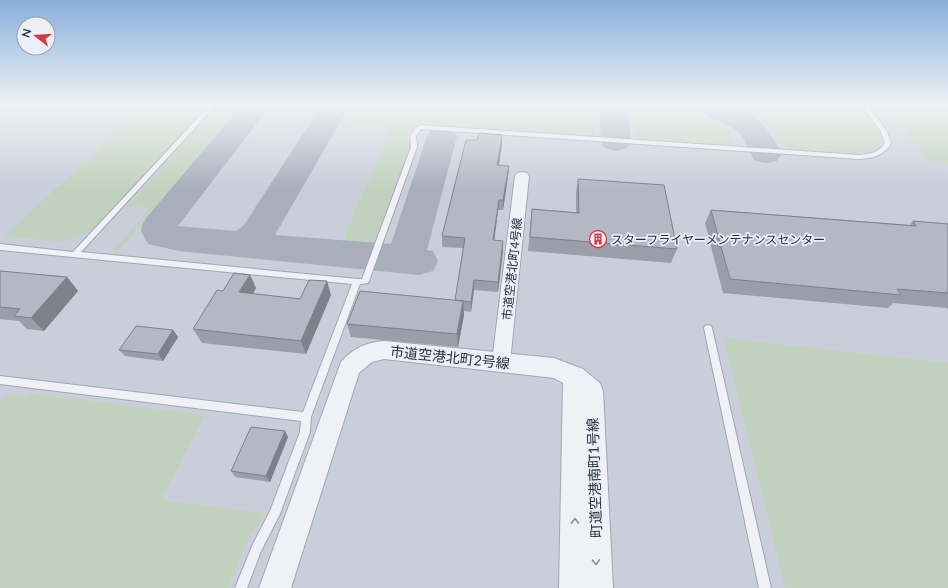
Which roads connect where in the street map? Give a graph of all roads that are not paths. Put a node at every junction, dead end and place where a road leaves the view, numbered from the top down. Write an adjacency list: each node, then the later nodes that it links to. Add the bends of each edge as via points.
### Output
1 (188, 132): 7 (lane)
2 (414, 132): 8 (lane, via 414,147 365,281)
3 (500, 132): 4 (lane, via 859,157 879,153 886,148 888,143)
4 (884, 132)
5 (522, 176): 10 (street, 市道空港北町4号線)
6 (0, 247): 7 (lane)
7 (75, 254): 8 (lane)
8 (357, 282): 13 (lane)
9 (708, 328): 18 (lane)
10 (501, 362): 11 (street, 市道空港北町2号線, via 554,368); 14 (street, 市道空港北町2号線, via 384,350 373,351 356,360 349,369)
11 (575, 376): 16 (street, one-way to 11); 17 (street, 町道空港南町1号線, one-way to 17, via 591,391)
12 (0, 380): 13 (lane)
13 (306, 417): 15 (lane, via 305,432 274,514)
14 (281, 587)
15 (241, 588)
16 (575, 588)
17 (597, 588)
18 (765, 588)

